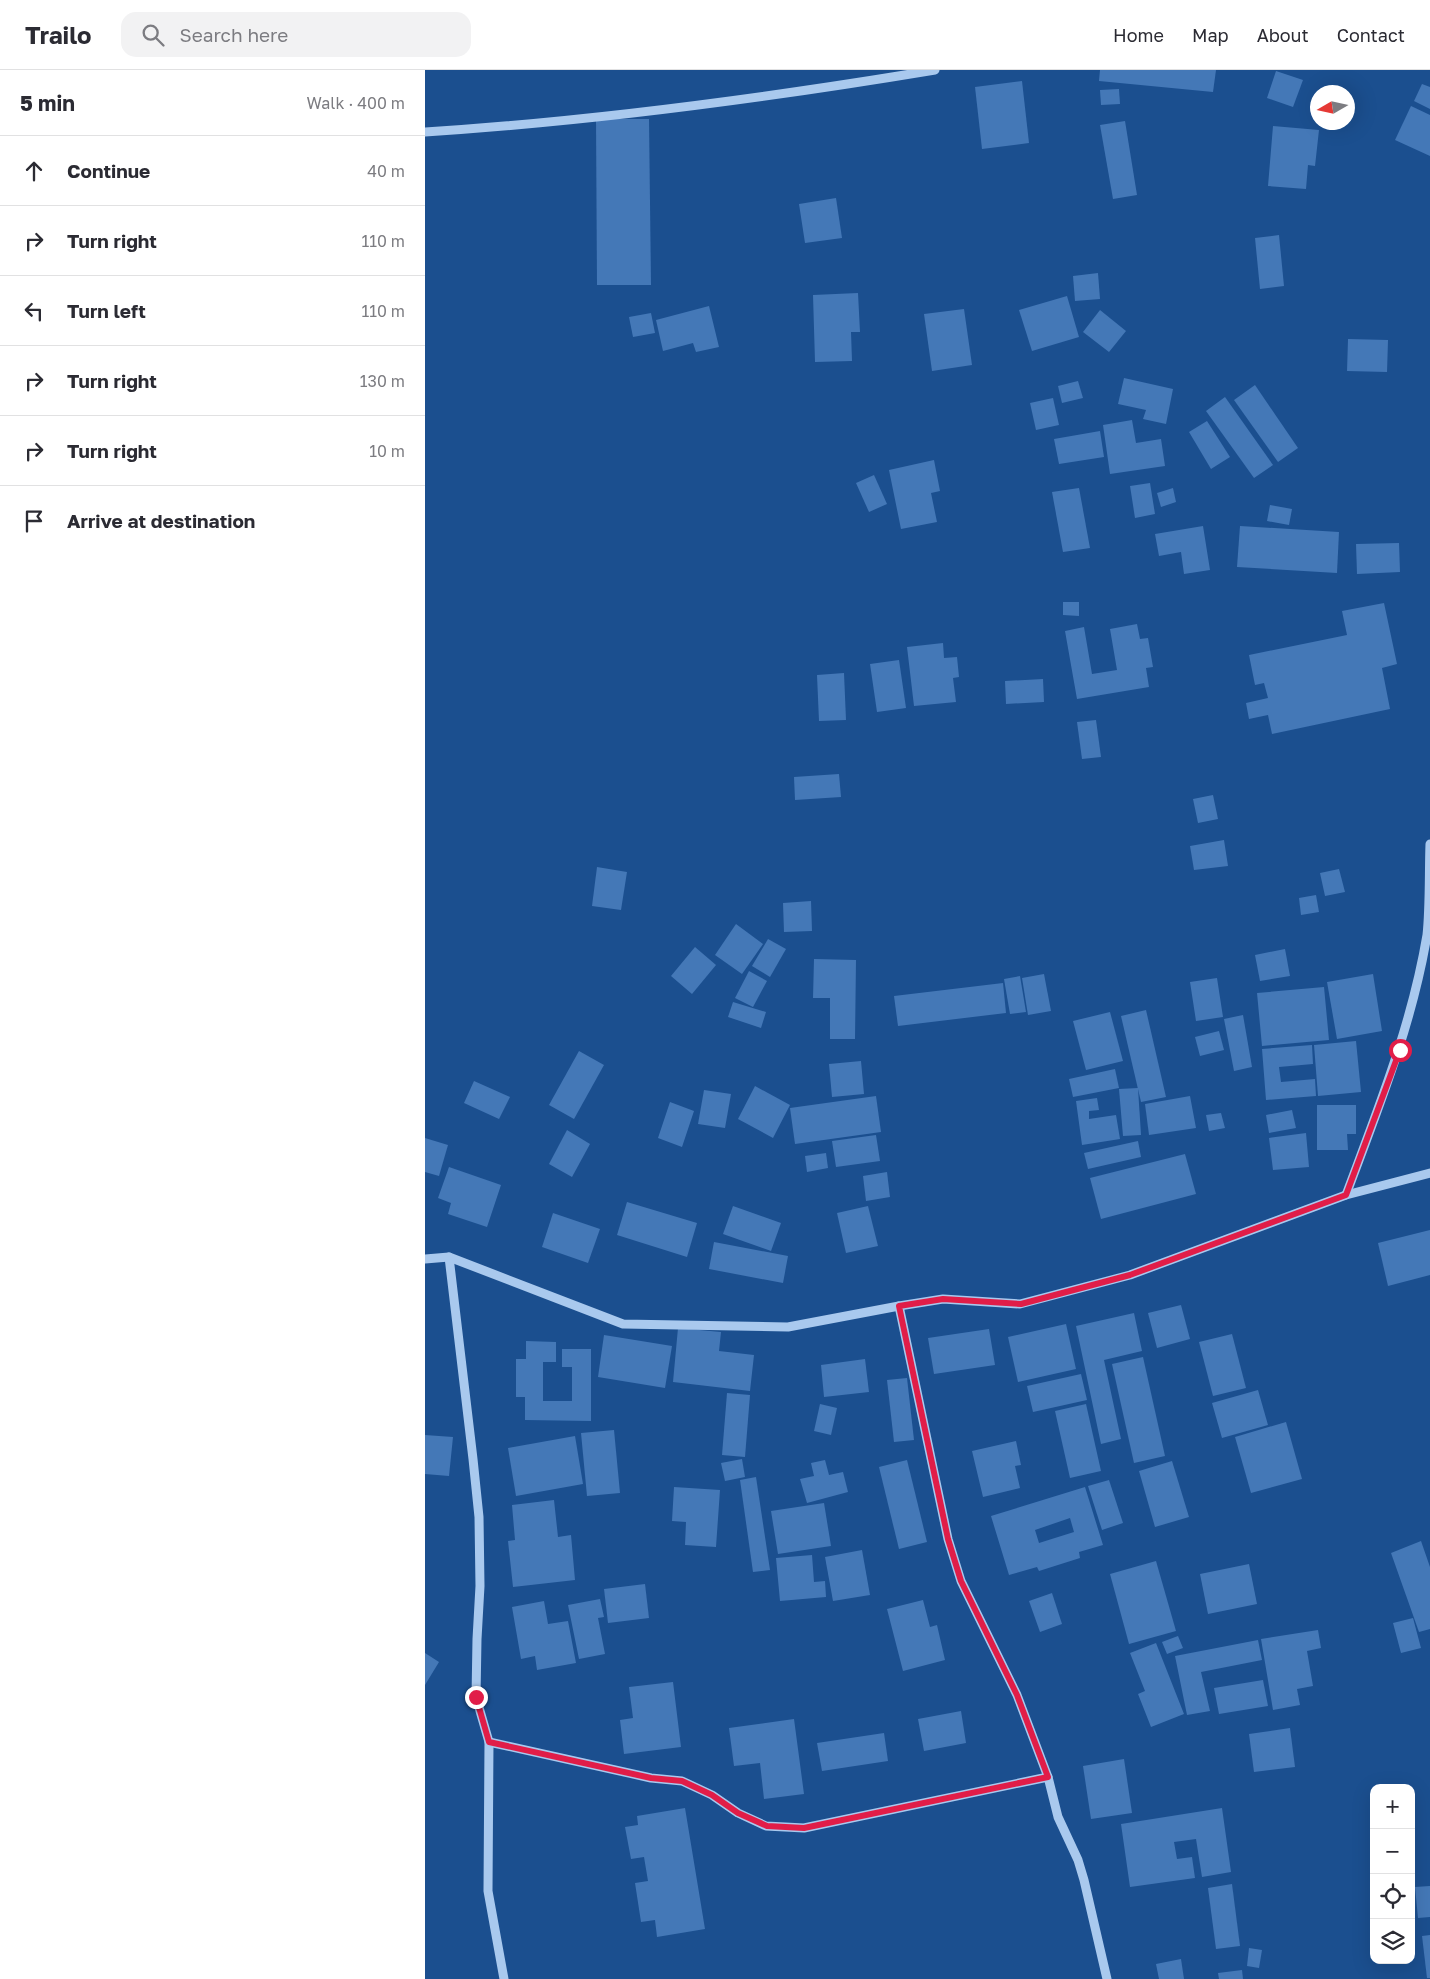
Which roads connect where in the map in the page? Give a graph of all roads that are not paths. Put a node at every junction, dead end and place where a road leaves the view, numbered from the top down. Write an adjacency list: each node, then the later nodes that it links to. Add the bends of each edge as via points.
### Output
1 (935, 70): 2 (street, via 669,110)
2 (425, 132)
3 (1430, 844): 5 (street, via 1427,933 1415,996 1400,1050)
4 (1430, 1173): 5 (street)
5 (1346, 1195): 8 (street, via 1130,1275 1021,1304 943,1299)
6 (449, 1257): 7 (street); 8 (street, via 623,1324 788,1327); 9 (street, via 479,1517 476,1697)
7 (425, 1259)
8 (899, 1306): 10 (street, via 948,1539 961,1581 1017,1695)
9 (489, 1742): 10 (street, via 651,1778 682,1781 767,1826 804,1828); 11 (street, via 488,1891)
10 (1048, 1777): 12 (street, via 1058,1817 1084,1880)
11 (504, 1979)
12 (1107, 1979)

